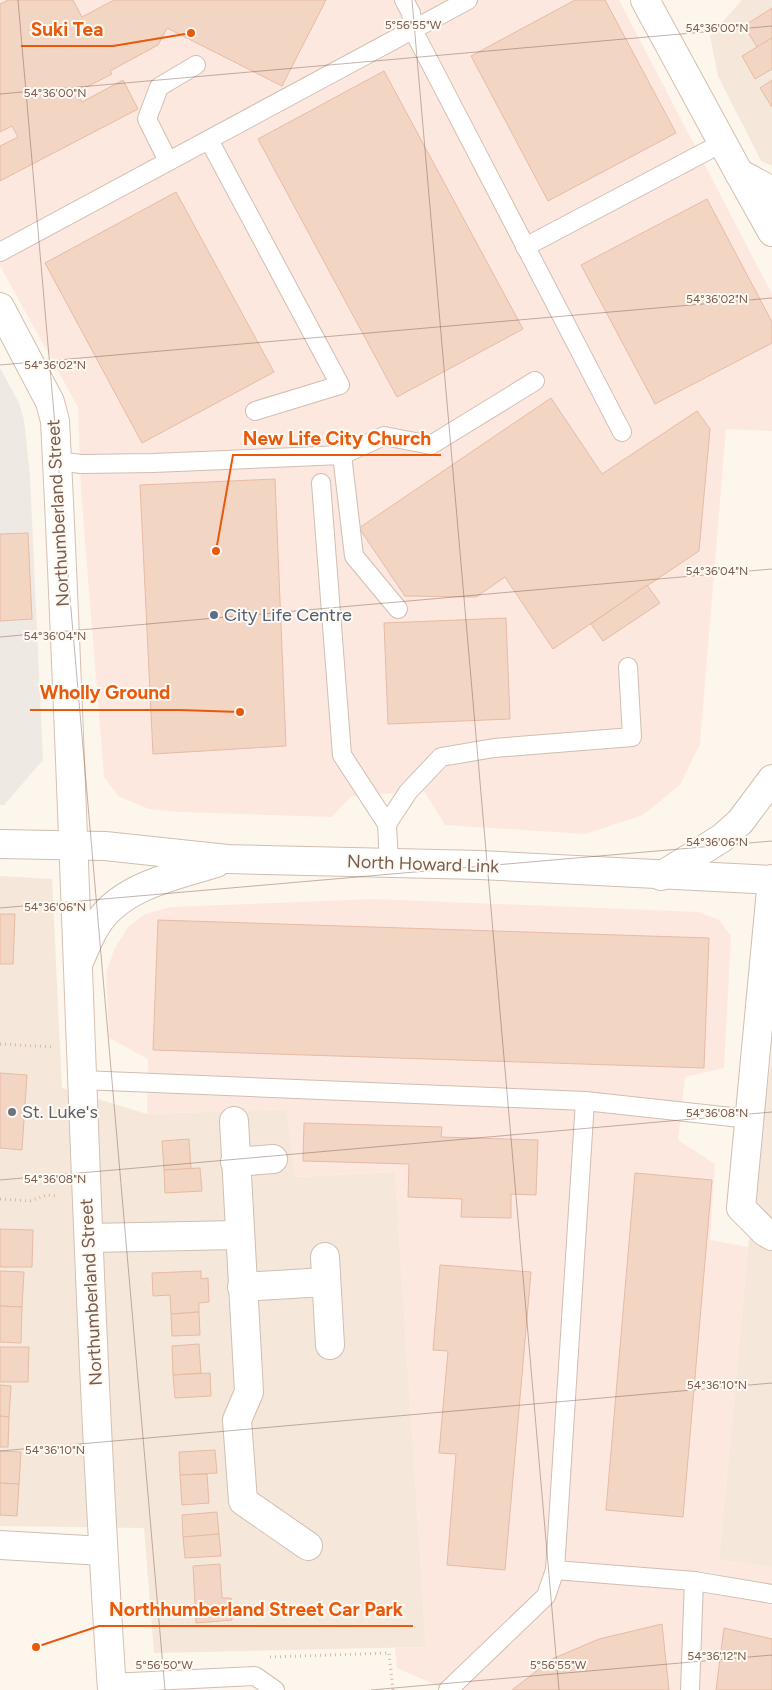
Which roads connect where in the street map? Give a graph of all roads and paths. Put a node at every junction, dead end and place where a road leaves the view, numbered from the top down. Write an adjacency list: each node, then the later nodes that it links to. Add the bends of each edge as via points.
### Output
1 (404, 0): 4 (lane, via 411,13)
2 (468, 0): 4 (lane)
3 (645, 0): 7 (street)
4 (413, 30): 6 (lane); 12 (lane)
5 (196, 65): 8 (lane, via 159,87 147,119)
6 (209, 140): 8 (lane); 16 (lane, via 340,385)
7 (722, 143): 9 (street); 12 (lane)
8 (168, 161): 13 (lane)
9 (739, 173): 10 (street); 11 (street)
10 (772, 191)
11 (772, 232)
12 (525, 247): 17 (lane)
13 (0, 252)
14 (0, 307): 19 (street, Northumberland Street, via 50,402 55,421)
15 (535, 381): 18 (lane, via 431,444 384,436)
16 (255, 410)
17 (622, 432)
18 (342, 455): 19 (lane, via 153,463); 21 (lane, via 354,556)
19 (57, 461): 26 (street, Northumberland Street)
20 (321, 483): 24 (lane, via 342,755)
21 (398, 609)
22 (628, 667): 24 (lane, via 632,737 494,748 441,757 408,792)
23 (772, 779): 29 (street, via 728,833)
24 (387, 824): 28 (lane)
25 (0, 844): 26 (street, North Howard Link)
26 (74, 846): 27 (street, North Howard Link, via 105,846); 32 (street, Northumberland Street)
27 (227, 859): 28 (street, North Howard Link); 32 (street, via 132,892 109,908 96,925)
28 (388, 863): 29 (street, North Howard Link)
29 (661, 876): 30 (street, North Howard Link)
30 (772, 880): 31 (street)
31 (769, 959): 37 (street)
32 (78, 964): 34 (street, Northumberland Street)
33 (0, 1044): 34 (path)
34 (81, 1048): 35 (street, Northumberland Street)
35 (82, 1080): 36 (lane); 41 (street, Northumberland Street)
36 (585, 1101): 37 (lane); 51 (lane)
37 (750, 1119): 44 (street, via 741,1208)
38 (234, 1121): 40 (street)
39 (273, 1159): 40 (street)
40 (235, 1162): 43 (street)
41 (87, 1198): 42 (path, via 48,1195 30,1201); 45 (street, Northumberland Street)
42 (0, 1199)
43 (239, 1235): 45 (street); 46 (street)
44 (772, 1236)
45 (89, 1238): 50 (street, Northumberland Street)
46 (242, 1287): 47 (street, via 325,1269); 49 (street, via 249,1392 237,1420 243,1501)
47 (330, 1345)
48 (0, 1545): 50 (street)
49 (308, 1546)
50 (103, 1551): 55 (street, Northumberland Street)
51 (555, 1570): 52 (lane); 58 (lane, via 546,1596)
52 (694, 1581): 53 (lane); 59 (lane)
53 (772, 1594)
54 (262, 1657): 57 (path, via 389,1653)
55 (111, 1686): 56 (lane, via 255,1676)
56 (275, 1690)
57 (392, 1690)
58 (448, 1690)
59 (690, 1690)

